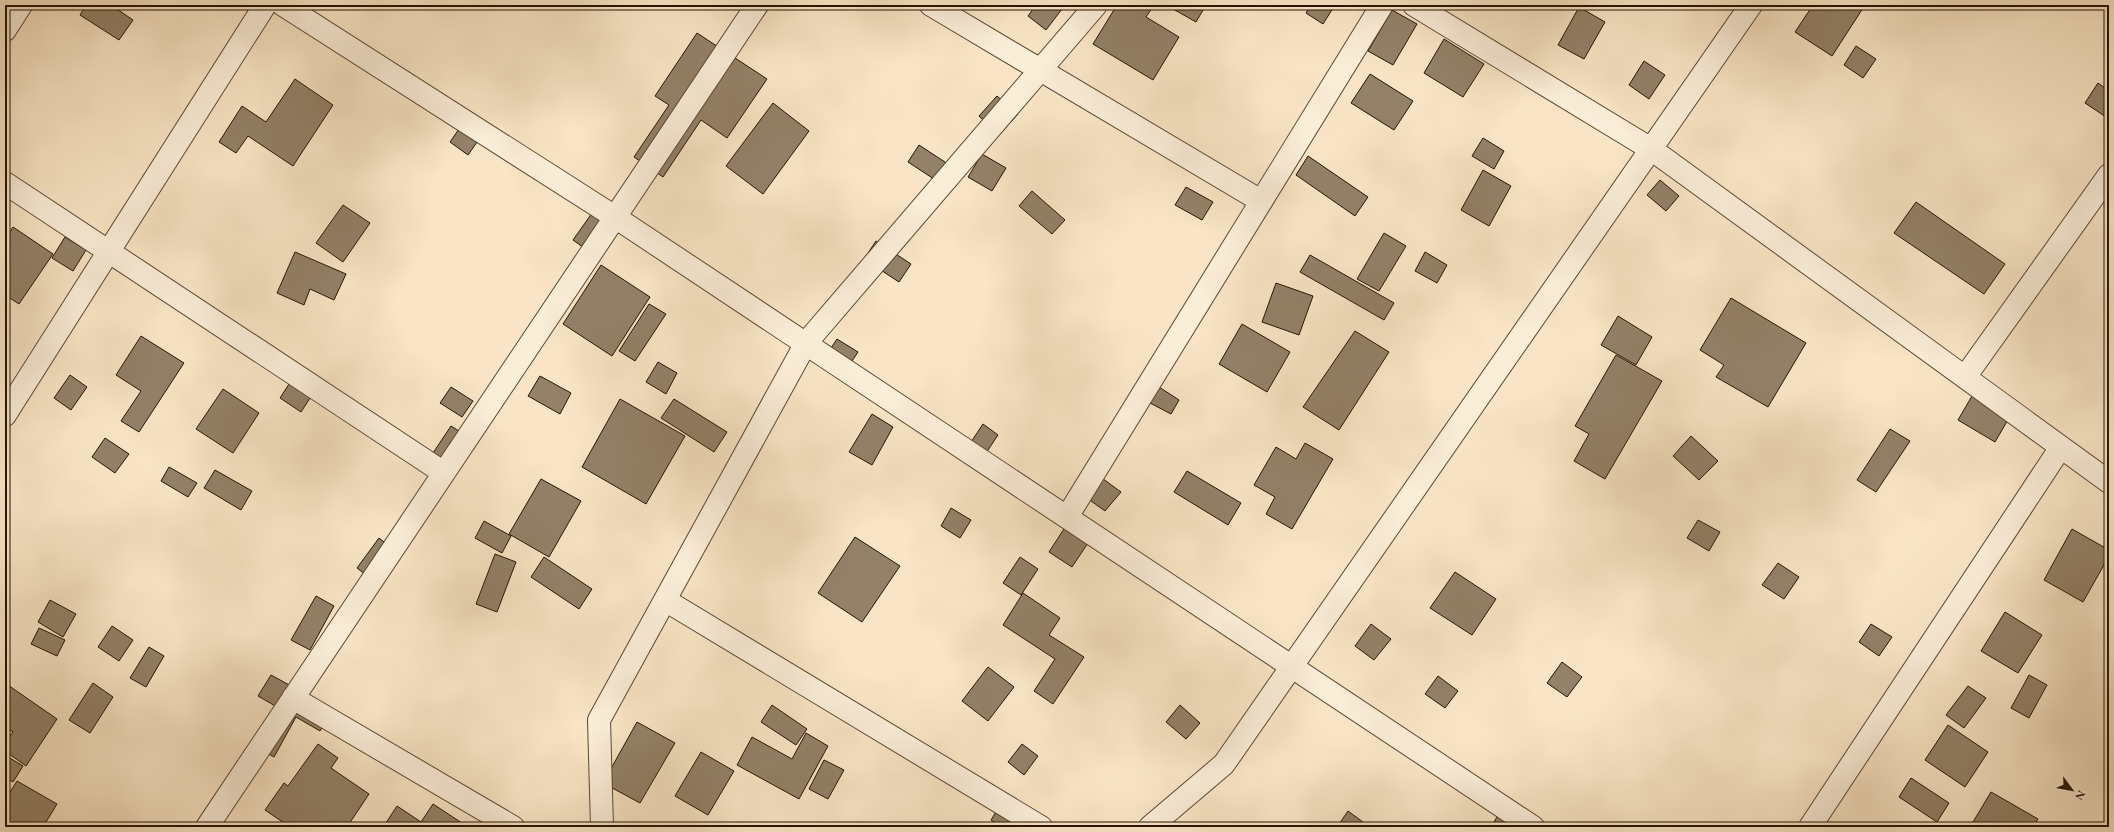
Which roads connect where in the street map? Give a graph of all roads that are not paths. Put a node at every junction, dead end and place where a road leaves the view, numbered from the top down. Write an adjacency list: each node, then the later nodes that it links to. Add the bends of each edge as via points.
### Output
1 (21, 5): 10 (street)
2 (265, 5): 17 (street)
3 (757, 5): 16 (street)
4 (931, 5): 11 (street)
5 (1096, 5): 11 (street)
6 (1382, 5): 15 (street)
7 (1414, 5): 12 (street)
8 (1751, 5): 12 (street)
9 (288, 7): 16 (street)
10 (5, 30)
11 (1040, 70): 15 (street); 18 (street)
12 (1651, 149): 19 (street); 26 (street)
13 (2109, 176): 19 (street)
14 (5, 183): 17 (street)
15 (1261, 202): 24 (street)
16 (615, 217): 18 (street); 22 (street)
17 (109, 252): 20 (street); 22 (street)
18 (806, 343): 24 (street); 25 (street)
19 (1965, 377): 21 (street)
20 (5, 415)
21 (2061, 447): 23 (street); 34 (street)
22 (444, 473): 27 (street)
23 (2109, 482)
24 (1068, 517): 26 (street)
25 (665, 600): 30 (street, via 599,720); 31 (street)
26 (1292, 666): 32 (street, via 1224,764); 33 (street)
27 (293, 698): 28 (street); 29 (street)
28 (207, 827)
29 (513, 827)
30 (602, 827)
31 (1042, 827)
32 (1150, 827)
33 (1533, 827)
34 (1810, 827)

